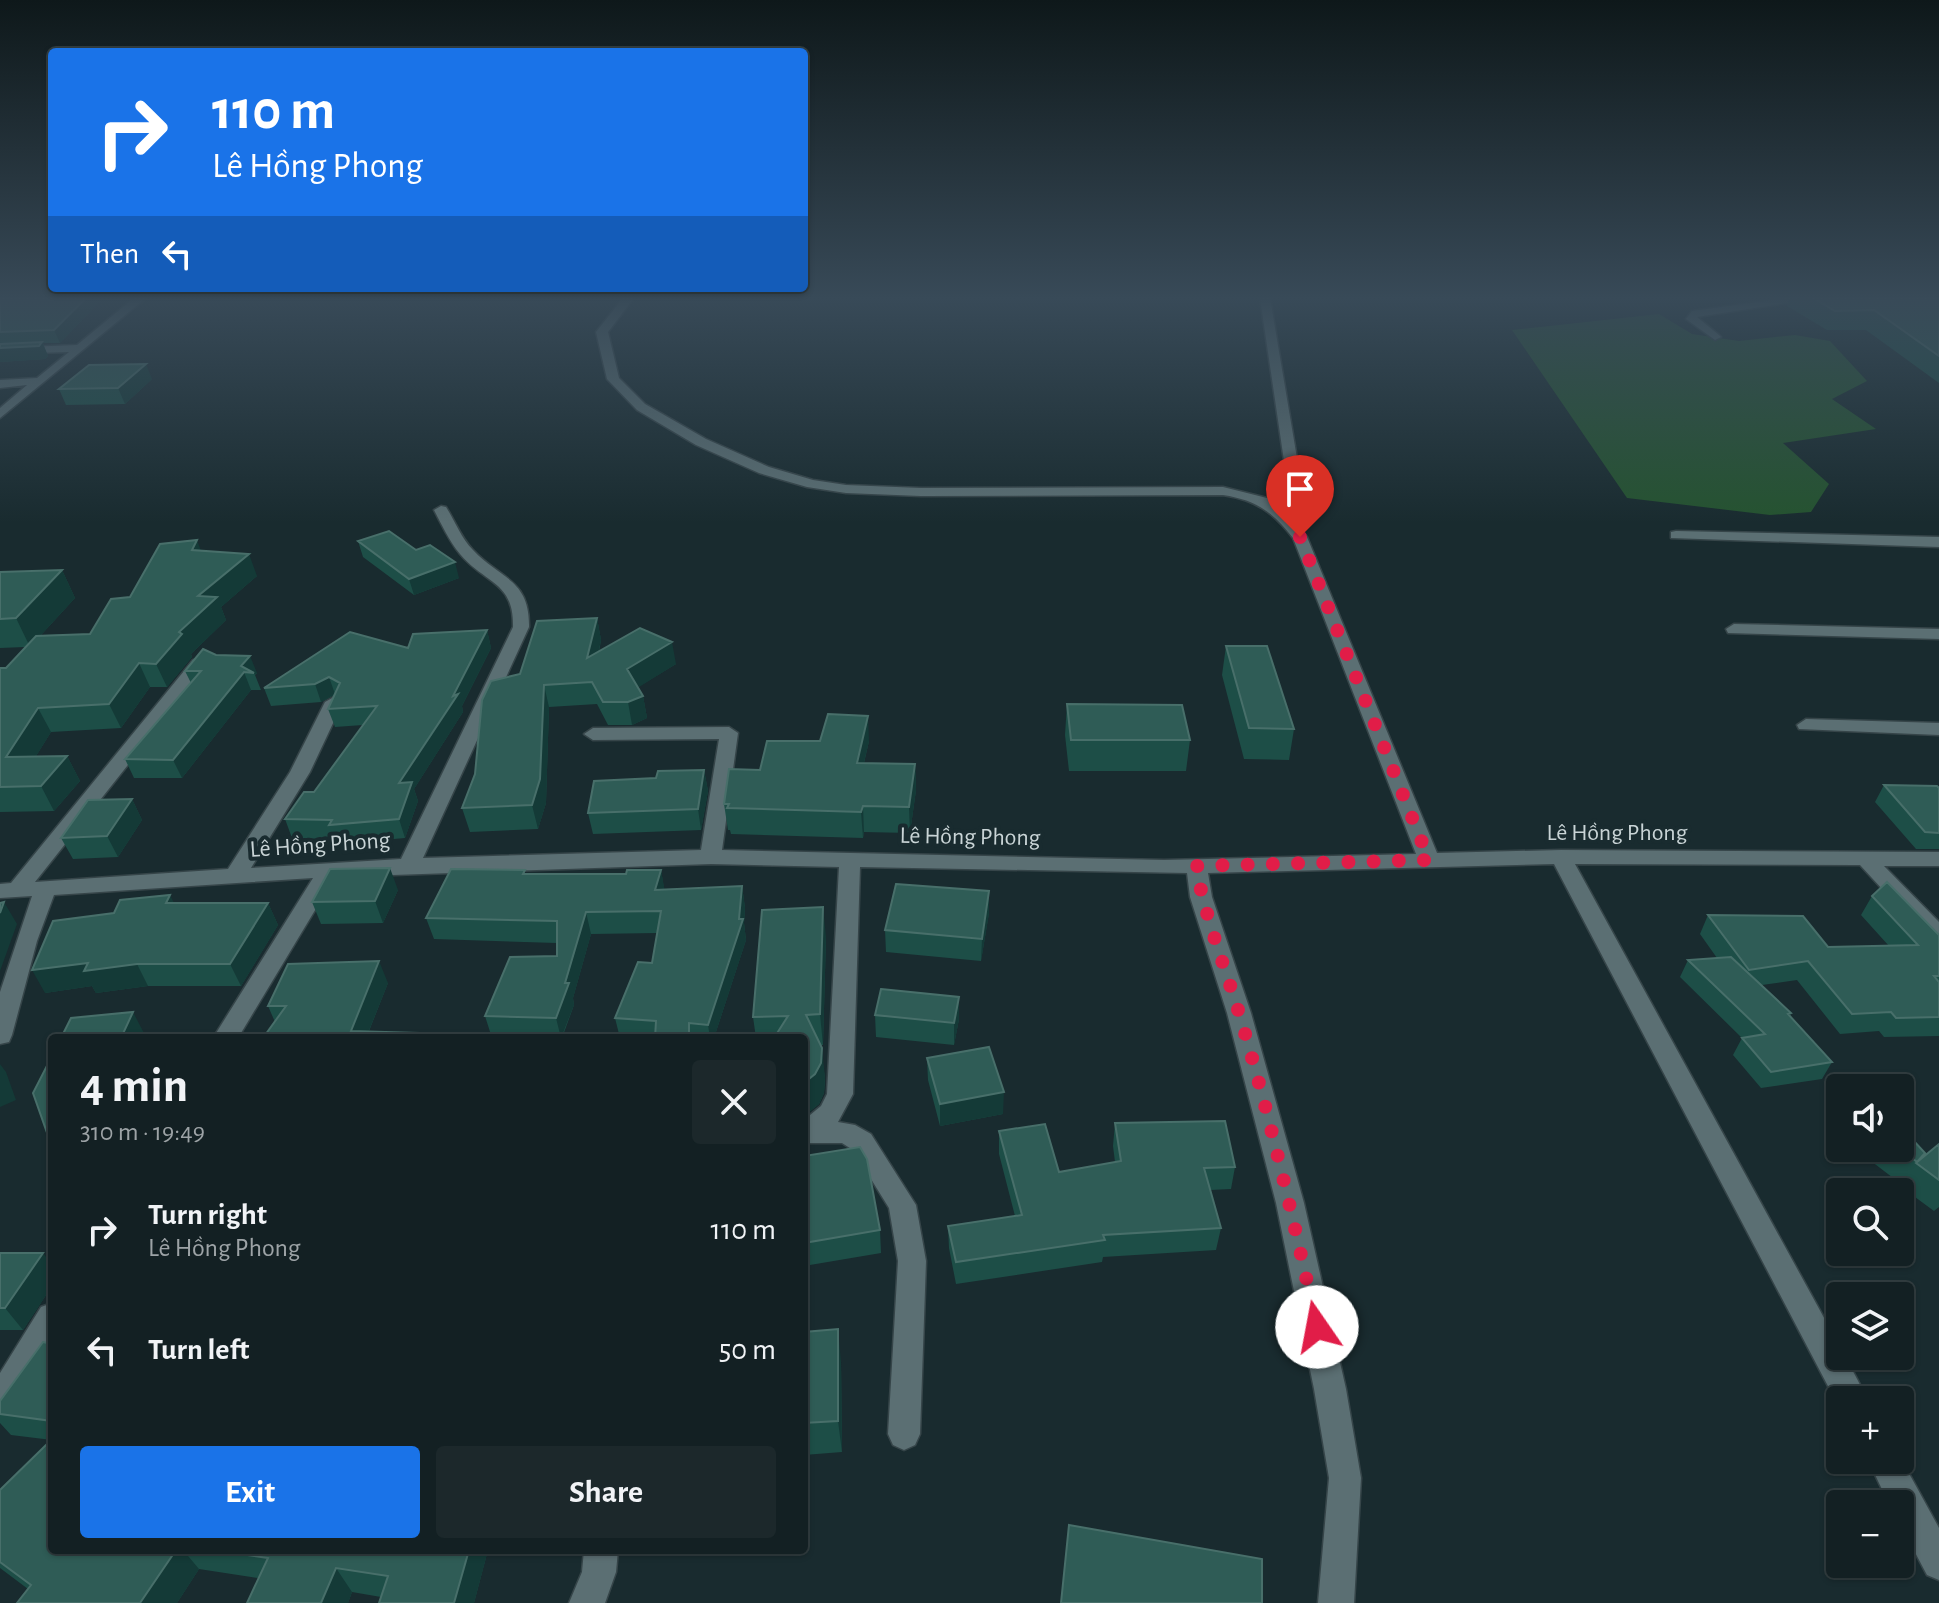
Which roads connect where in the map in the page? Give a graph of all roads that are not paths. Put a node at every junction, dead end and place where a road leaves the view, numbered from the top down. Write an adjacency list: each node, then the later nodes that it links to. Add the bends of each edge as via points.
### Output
1 (49, 373): 4 (street)
2 (612, 373): 7 (street, via 641,407 701,442 812,484 921,492 1223,491 1252,494)
3 (1277, 373): 7 (street, via 1295,488)
4 (39, 381): 5 (street); 6 (street)
5 (0, 384)
6 (0, 414)
7 (1273, 504): 23 (street, via 1300,537)
8 (441, 510): 24 (street, via 466,553 515,589 523,608 521,627)
9 (1676, 535): 10 (street)
10 (1939, 542)
11 (1734, 629): 12 (street)
12 (1939, 634)
13 (199, 664): 29 (street)
14 (334, 702): 27 (street, via 300,772)
15 (1806, 725): 16 (street)
16 (1939, 729)
17 (593, 734): 18 (street, via 729,733)
18 (711, 857): 20 (street, Lê Hồng Phong); 24 (street, Lê Hồng Phong)
19 (1561, 857): 21 (street, Lê Hồng Phong); 23 (street, Lê Hồng Phong); 35 (street)
20 (850, 859): 25 (street, Lê Hồng Phong); 33 (street, via 840,1094 831,1113)
21 (1866, 859): 22 (street, Lê Hồng Phong); 30 (street)
22 (1939, 859)
23 (1429, 860): 25 (street, Lê Hồng Phong)
24 (409, 865): 26 (street, Lê Hồng Phong)
25 (1196, 866): 42 (street, via 1290,1203 1330,1389 1345,1478)
26 (329, 869): 27 (street, Lê Hồng Phong); 31 (street)
27 (235, 876): 28 (street, Lê Hồng Phong)
28 (46, 888): 29 (street, Lê Hồng Phong); 32 (street)
29 (8, 890)
30 (1939, 936)
31 (227, 1034)
32 (0, 1035)
33 (808, 1132): 37 (street, via 846,1133 862,1142 902,1205 912,1261)
34 (48, 1323): 36 (street)
35 (1844, 1386)
36 (0, 1401)
37 (904, 1434)
38 (1891, 1474): 40 (street)
39 (601, 1554): 41 (street)
40 (1939, 1563)
41 (587, 1603)
42 (1336, 1603)

